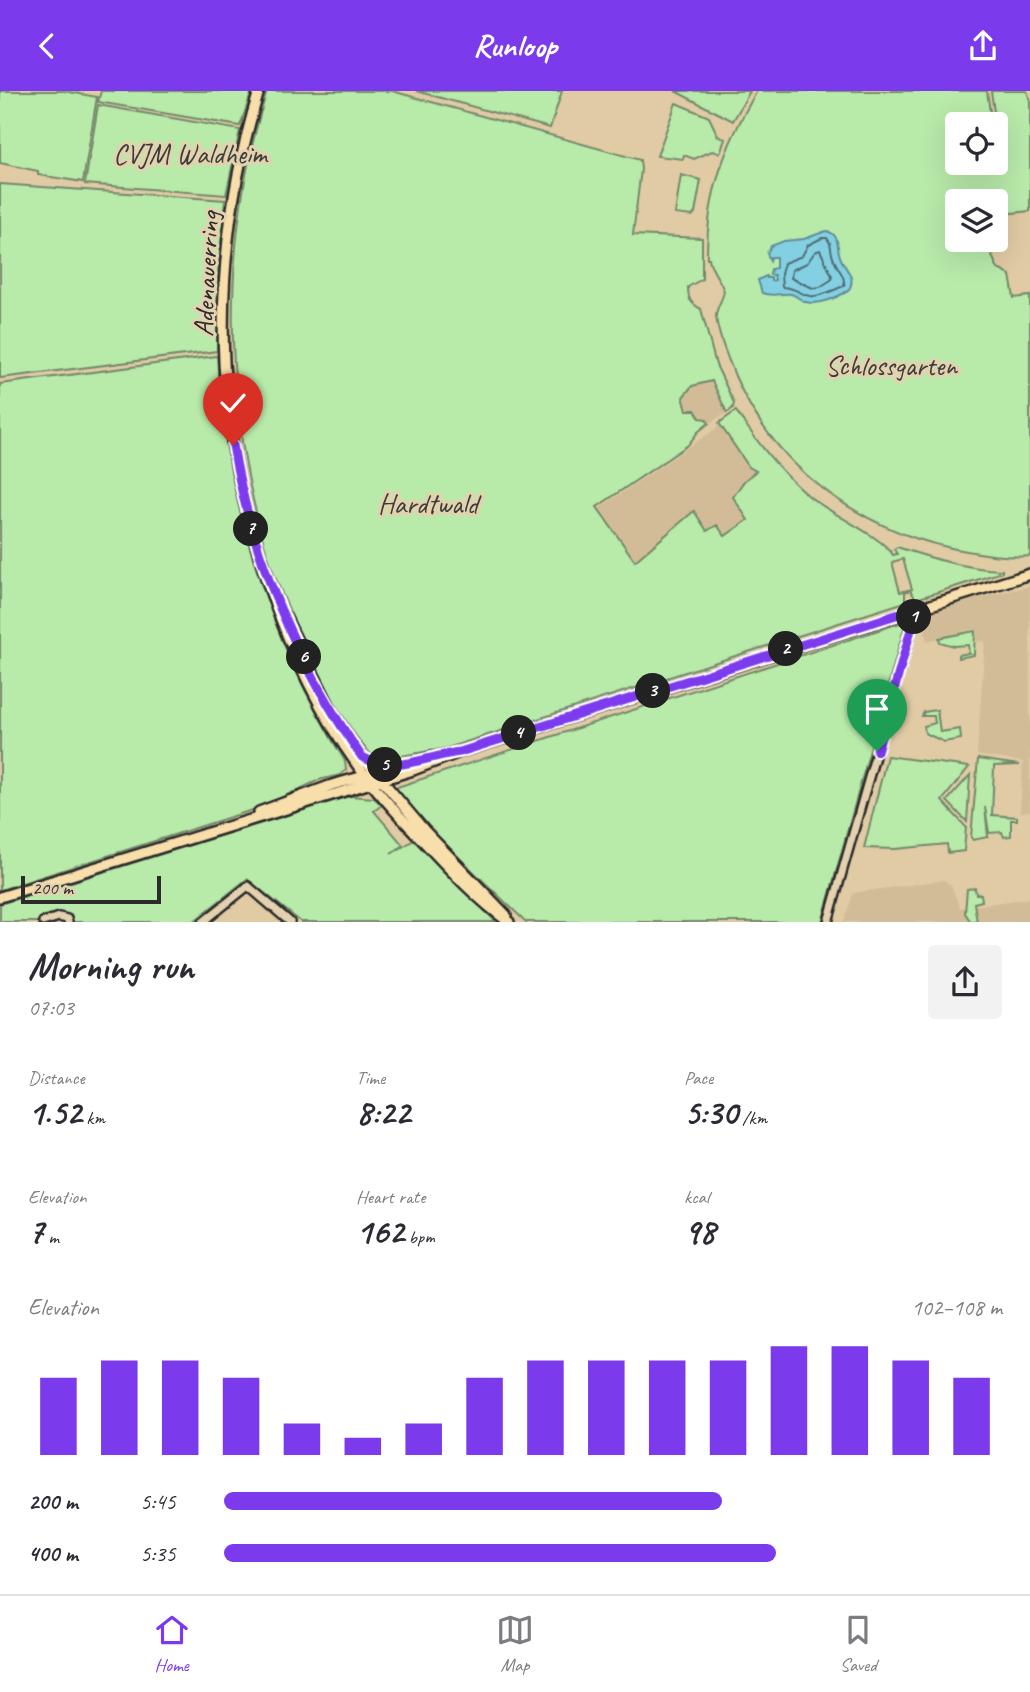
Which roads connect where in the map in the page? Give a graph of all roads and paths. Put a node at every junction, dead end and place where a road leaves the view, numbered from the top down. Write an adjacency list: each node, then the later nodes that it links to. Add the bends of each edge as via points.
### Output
1 (259, 91): 3 (main road, Adenauerring, via 233,198 223,333 235,459)
2 (1030, 574): 4 (main road)
3 (269, 584): 5 (main road, Adenauerring, via 297,658); 7 (main road, Adenauerring, via 319,686)
4 (912, 610): 6 (main road); 18 (street, via 912,626)
5 (347, 750): 9 (main road, Adenauerring); 10 (main road, via 351,768)
6 (460, 752): 8 (main road); 9 (main road)
7 (362, 757): 8 (main road, via 380,765); 9 (main road, Adenauerring)
8 (402, 765): 9 (main road)
9 (373, 778): 10 (main road); 11 (main road, Adenauerring); 17 (main road, Adenauerring)
10 (345, 786): 11 (main road); 12 (main road)
11 (385, 799): 17 (main road, Adenauerring, via 445,863)
12 (0, 897)
13 (43, 922): 14 (street, via 59,917)
14 (68, 922)
15 (203, 922): 16 (street, via 248,886)
16 (290, 922)
17 (510, 922)
18 (828, 922)

